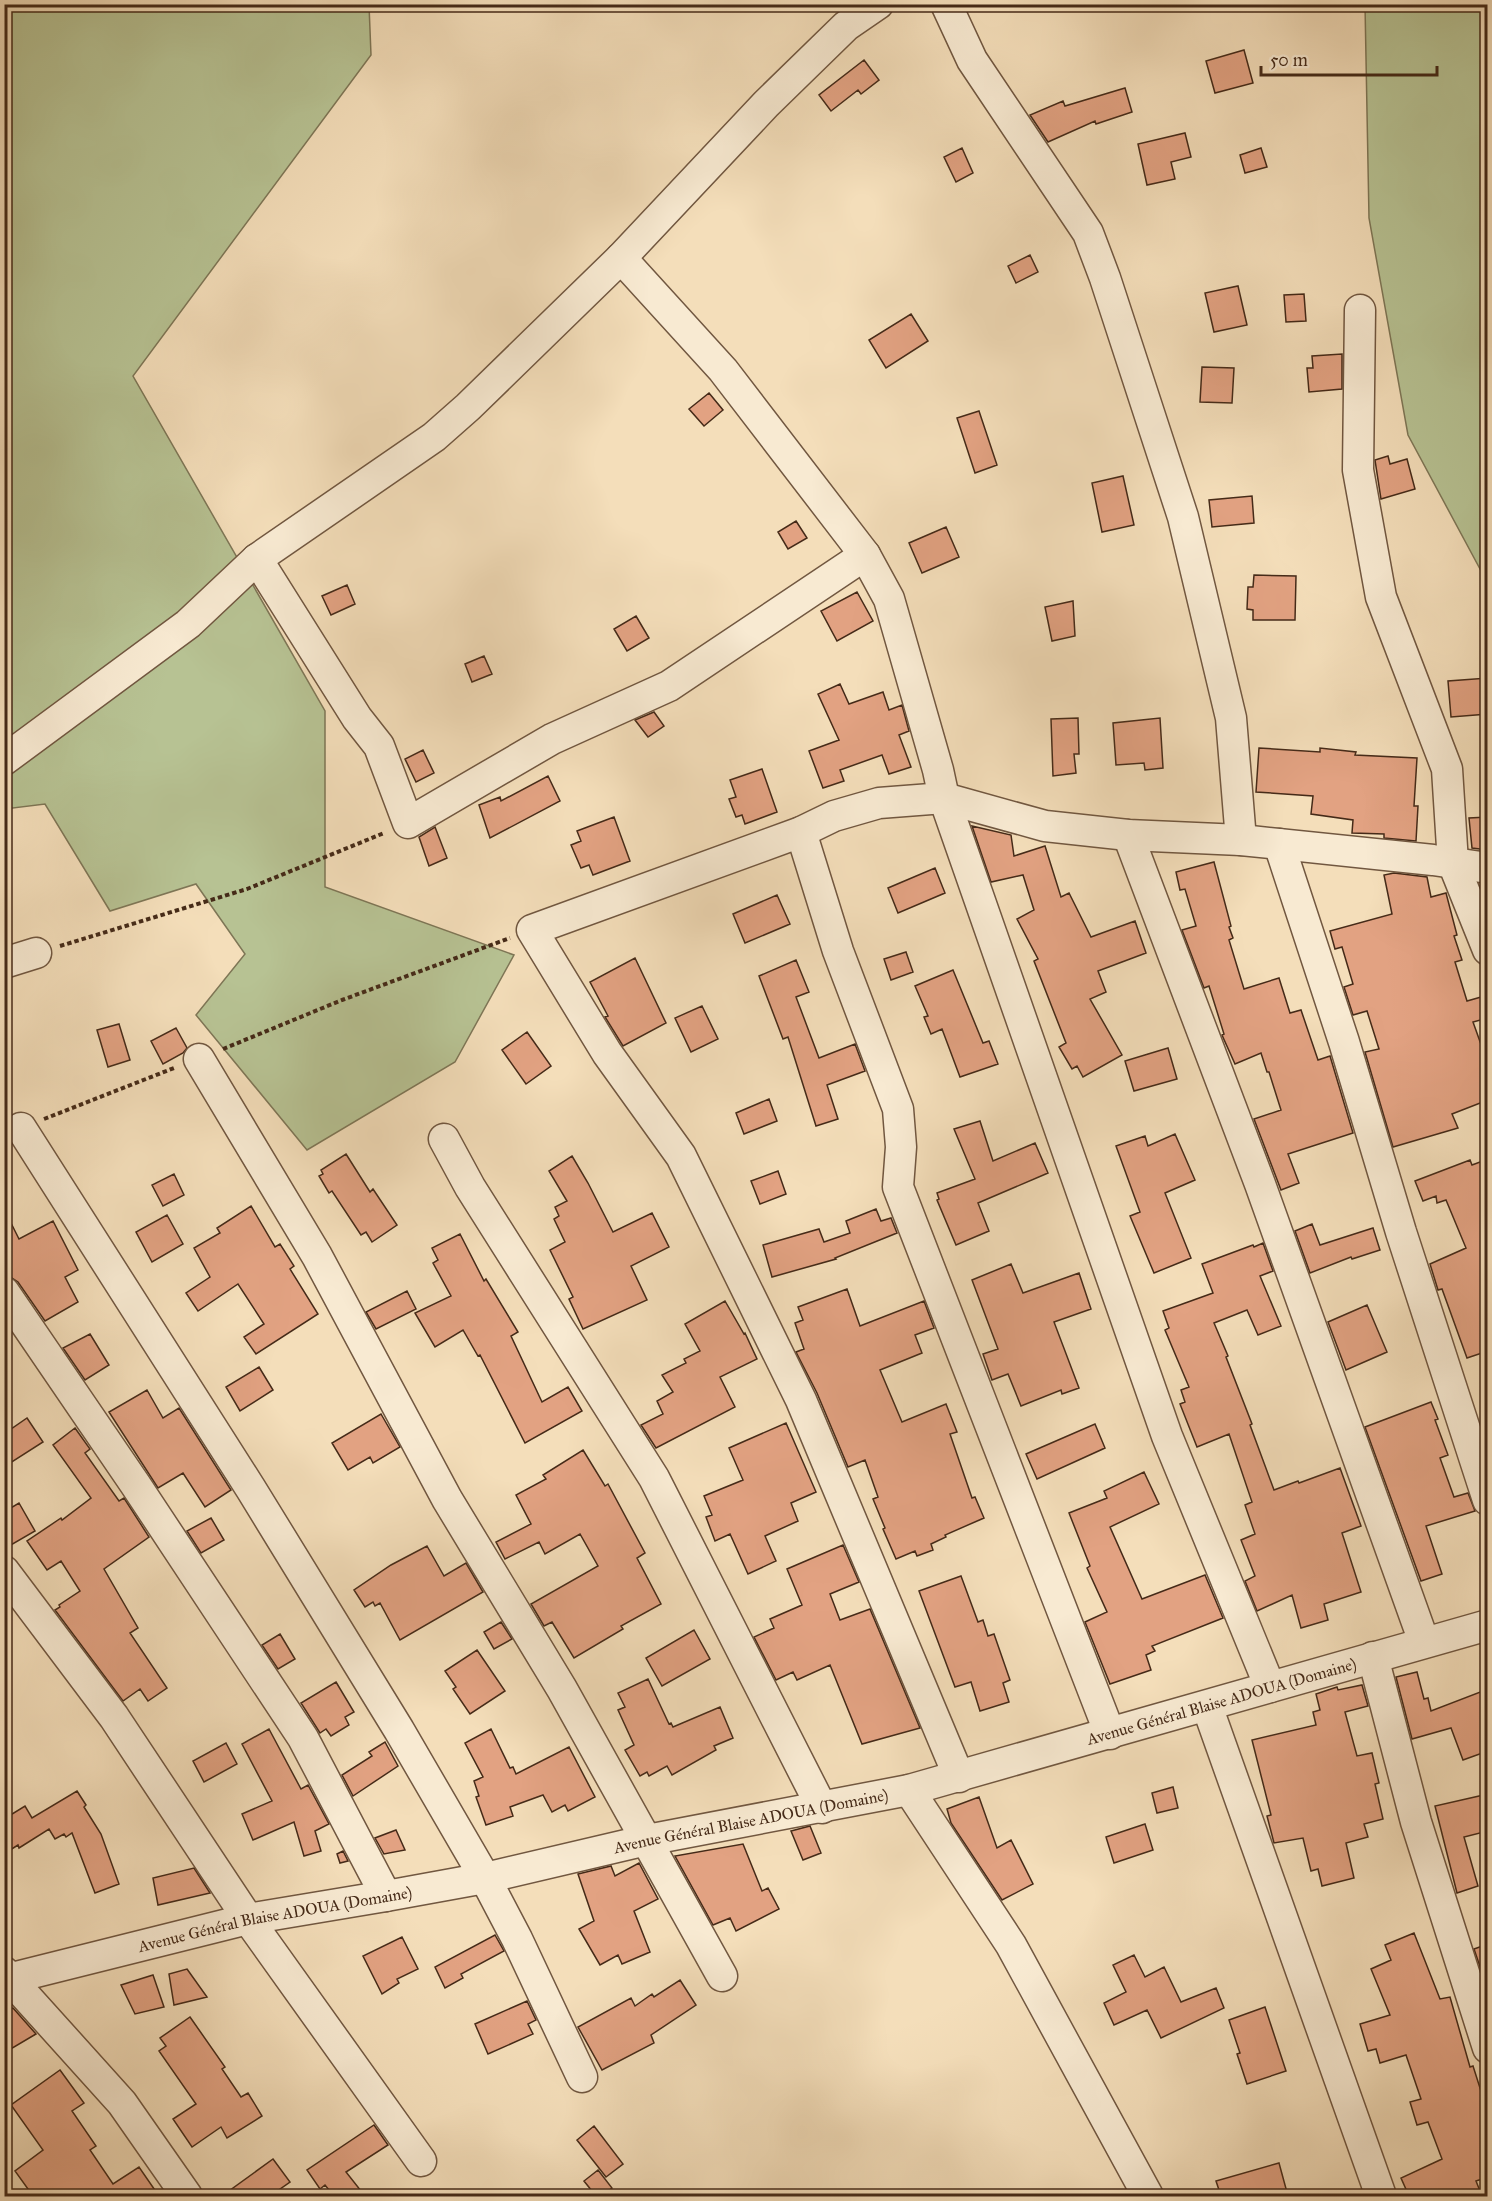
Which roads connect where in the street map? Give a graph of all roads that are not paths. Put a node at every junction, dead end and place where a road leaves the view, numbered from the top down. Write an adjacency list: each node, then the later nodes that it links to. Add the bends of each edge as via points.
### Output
1 (878, 4): 3 (street, via 846,27 766,104)
2 (946, 4): 11 (street, via 972,60 1088,233 1105,278 1186,528 1231,718)
3 (621, 258): 5 (street, via 723,370); 6 (street, via 434,437)
4 (1360, 310): 13 (street, via 1358,470 1381,597 1447,769)
5 (865, 555): 6 (street, via 669,686 552,739 408,823 379,746 357,718); 8 (street, via 889,599)
6 (258, 559): 7 (street, via 188,624)
7 (4, 760)
8 (944, 798): 9 (street, via 879,803 834,816); 10 (street, via 1045,826); 27 (street, via 1167,1436)
9 (801, 832): 29 (street, via 838,951 898,1109 898,1187); 30 (street, via 532,930 607,1053 681,1156 801,1400)
10 (1128, 835): 11 (street); 25 (street, via 1260,1184)
11 (1241, 840): 12 (street)
12 (1279, 844): 13 (street); 22 (street)
13 (1453, 863): 14 (street); 15 (street)
14 (1488, 868)
15 (1488, 950)
16 (36, 953): 17 (street)
17 (4, 963)
18 (199, 1059): 33 (street, via 317,1256 447,1499 562,1689)
19 (21, 1128): 34 (street, via 263,1509)
20 (444, 1138): 32 (street, via 470,1187 654,1478)
21 (4, 1292): 35 (street, via 303,1738)
22 (1488, 1500)
23 (4, 1571): 36 (street, via 114,1717)
24 (1488, 1625): 25 (street, Avenue Général Blaise ADOUA (Domaine))
25 (1424, 1642): 26 (street, Avenue Général Blaise ADOUA (Domaine))
26 (1373, 1657): 27 (street, Avenue Général Blaise ADOUA (Domaine)); 39 (street, via 1416,1822)
27 (1270, 1688): 28 (street, Avenue Général Blaise ADOUA (Domaine))
28 (1207, 1706): 29 (street, Avenue Général Blaise ADOUA (Domaine)); 44 (street)
29 (1110, 1734): 30 (street, Avenue Général Blaise ADOUA (Domaine))
30 (959, 1777): 31 (street, Avenue Général Blaise ADOUA (Domaine))
31 (909, 1790): 32 (street, Avenue Général Blaise ADOUA (Domaine)); 43 (street, via 1011,1945)
32 (822, 1808): 33 (street, Avenue Général Blaise ADOUA (Domaine))
33 (647, 1840): 34 (street, Avenue Général Blaise ADOUA (Domaine)); 37 (street)
34 (485, 1878): 35 (street, Avenue Général Blaise ADOUA (Domaine)); 40 (street, via 518,1939)
35 (386, 1896): 36 (street, Avenue Général Blaise ADOUA (Domaine))
36 (248, 1918): 38 (street, Avenue Général Blaise ADOUA (Domaine)); 41 (street)
37 (722, 1976)
38 (6, 1977): 42 (street, via 122,2103)
39 (1488, 2048)
40 (582, 2078)
41 (421, 2161)
42 (187, 2196)
43 (1148, 2196)
44 (1381, 2196)

